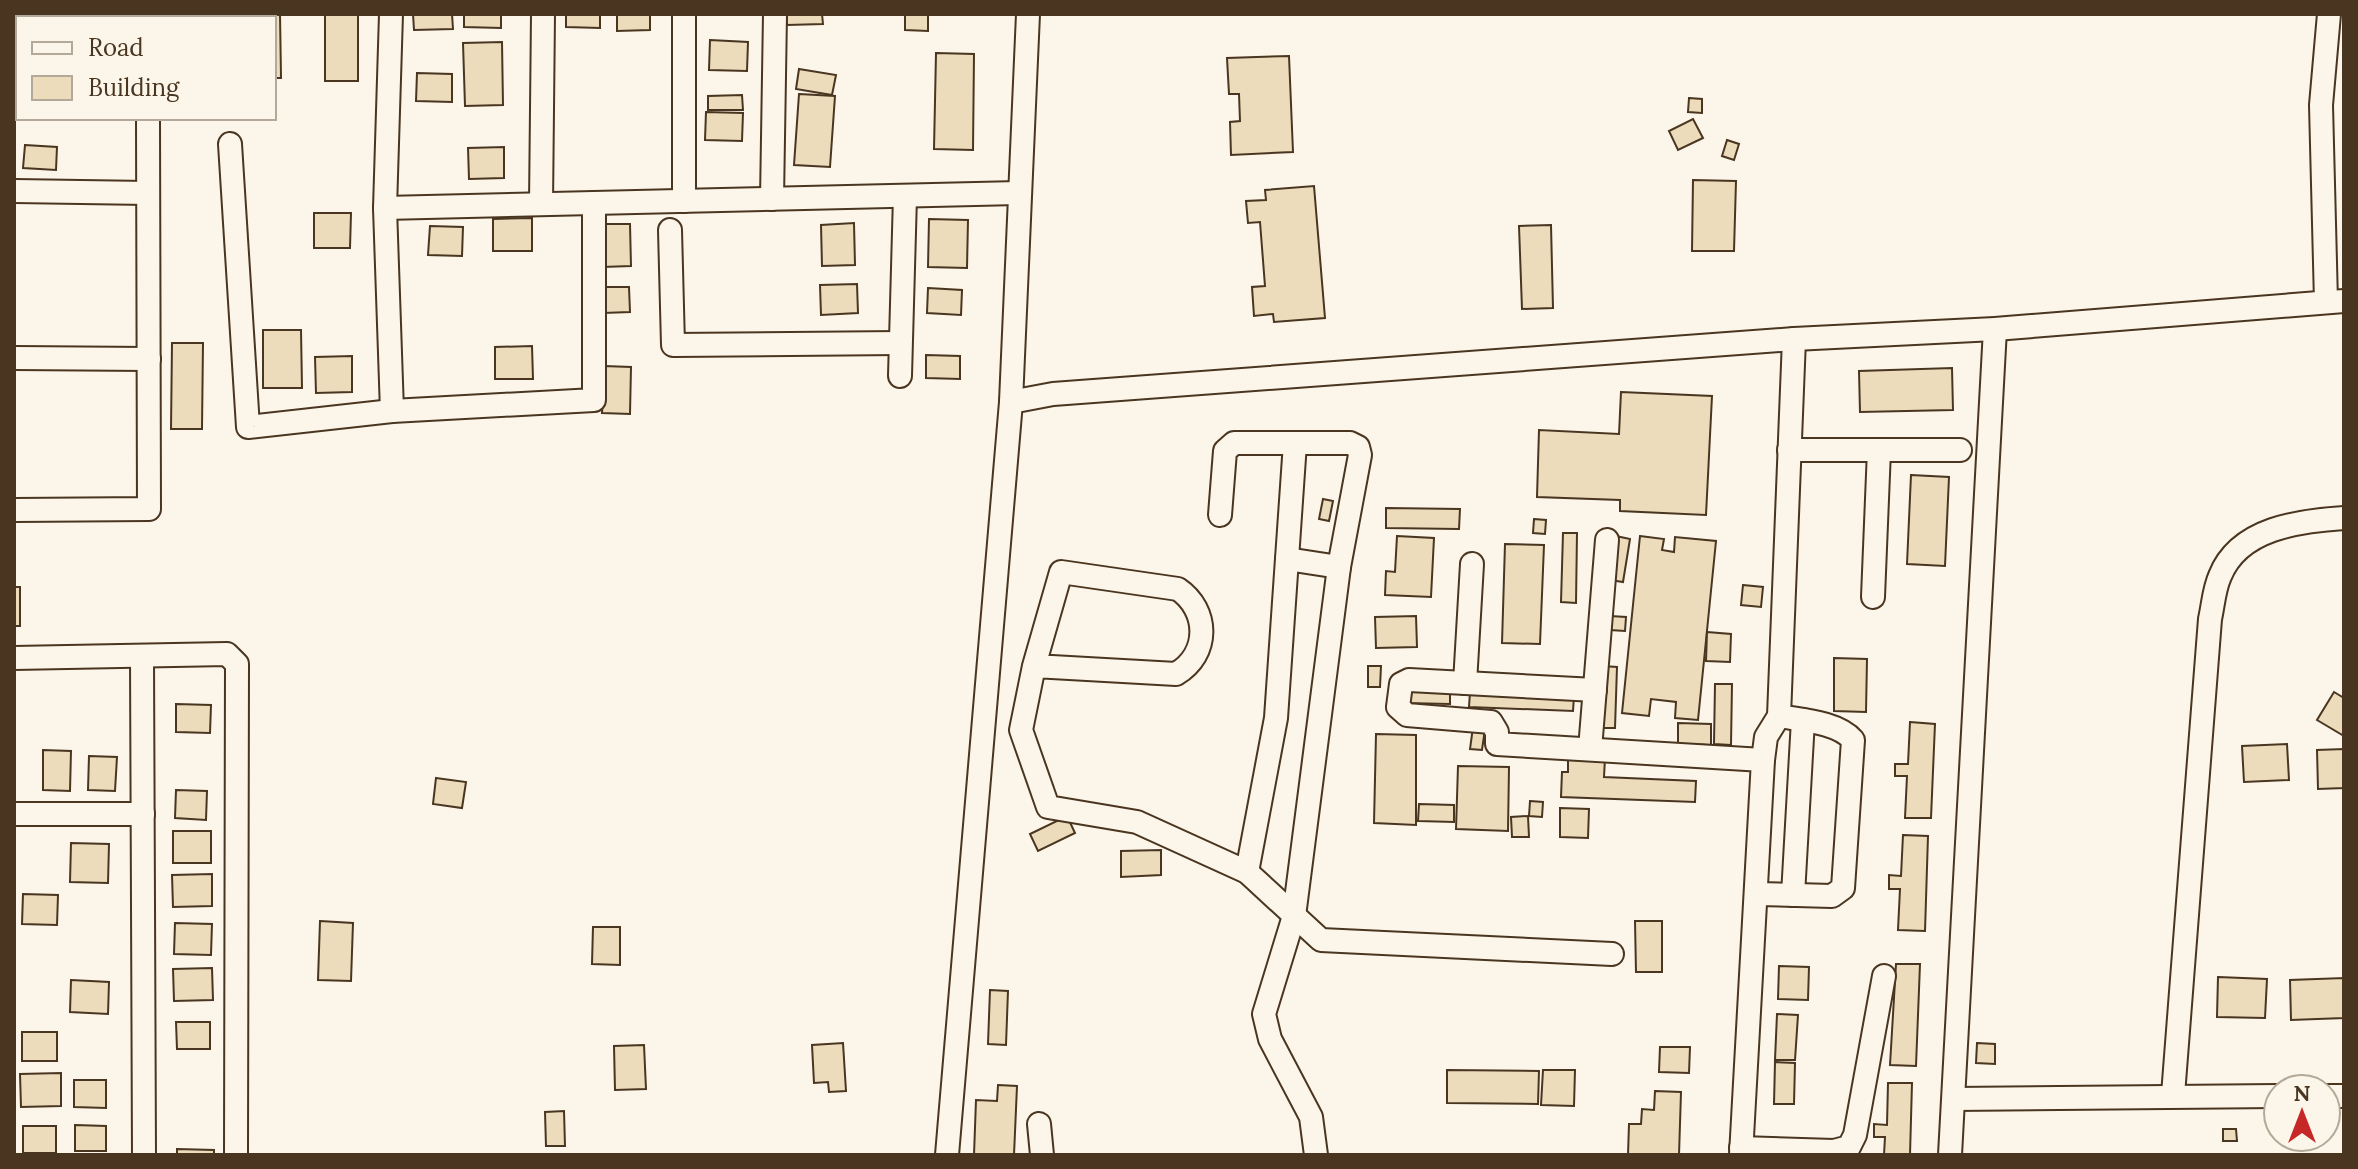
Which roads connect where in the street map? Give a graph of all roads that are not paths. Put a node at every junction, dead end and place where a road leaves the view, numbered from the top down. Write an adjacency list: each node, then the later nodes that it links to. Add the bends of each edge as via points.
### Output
1 (391, 14): 17 (street)
2 (543, 14): 16 (street)
3 (684, 14): 14 (street)
4 (775, 14): 13 (street)
5 (1028, 14): 11 (street)
6 (2329, 14): 19 (street, via 2321,105)
7 (148, 120): 10 (street)
8 (230, 144): 27 (street, via 248,427)
9 (14, 191): 10 (street)
10 (148, 193): 24 (street)
11 (1020, 193): 12 (street); 26 (street)
12 (905, 196): 13 (street); 22 (street)
13 (772, 199): 14 (street)
14 (684, 201): 15 (street)
15 (594, 203): 16 (street); 27 (street, via 594,400)
16 (541, 204): 17 (street)
17 (385, 208): 27 (street)
18 (670, 230): 22 (street, via 673,345)
19 (2335, 302): 20 (street)
20 (1995, 329): 21 (street); 59 (street)
21 (1794, 339): 26 (street, via 1053,394); 29 (street)
22 (900, 343): 25 (street)
23 (14, 358): 24 (street)
24 (149, 359): 32 (street, via 149,509)
25 (900, 376)
26 (1011, 402): 64 (street)
27 (392, 411)
28 (1295, 443): 33 (street, via 1234,443 1225,451); 36 (street); 38 (street, via 1358,447)
29 (1789, 450): 30 (street); 45 (street)
30 (1879, 450): 31 (street); 39 (street)
31 (1960, 450)
32 (14, 510)
33 (1220, 515)
34 (2344, 518): 57 (street, via 2304,521 2265,532 2237,549 2220,575 2210,619)
35 (1607, 540): 44 (street)
36 (1287, 559): 38 (street); 51 (street, via 1276,718)
37 (1472, 564): 43 (street)
38 (1339, 567): 54 (street)
39 (1873, 597)
40 (142, 657): 41 (street); 50 (street); 63 (street, via 227,654 237,664)
41 (14, 658)
42 (1034, 666): 42 (street, via 1061,572 1178,589 1193,599 1202,615 1199,649 1189,666 1176,674); 51 (street, via 1021,730 1048,807 1137,822)
43 (1465, 683): 44 (street); 47 (street, via 1409,680 1401,684 1398,707 1407,715 1491,722 1497,744)
44 (1595, 690): 47 (street)
45 (1779, 716): 46 (street); 48 (street, via 1766,737)
46 (1803, 720): 53 (street); 53 (street, via 1846,732 1853,740 1843,888 1832,896)
47 (1590, 749): 48 (street)
48 (1763, 760): 52 (street)
49 (14, 814): 50 (street)
50 (143, 814): 62 (street)
51 (1247, 872): 54 (street)
52 (1757, 894): 53 (street); 61 (street)
53 (1793, 895)
54 (1294, 916): 55 (street, via 1321,940); 66 (street, via 1264,1014 1270,1039 1311,1117)
55 (1612, 954)
56 (1884, 976): 61 (street, via 1849,1147)
57 (2173, 1095): 58 (street); 59 (street)
58 (2262, 1096)
59 (1954, 1099): 67 (street)
60 (1039, 1124): 65 (street)
61 (1741, 1152)
62 (144, 1155)
63 (236, 1155)
64 (947, 1155)
65 (1042, 1155)
66 (1316, 1155)
67 (1950, 1155)

